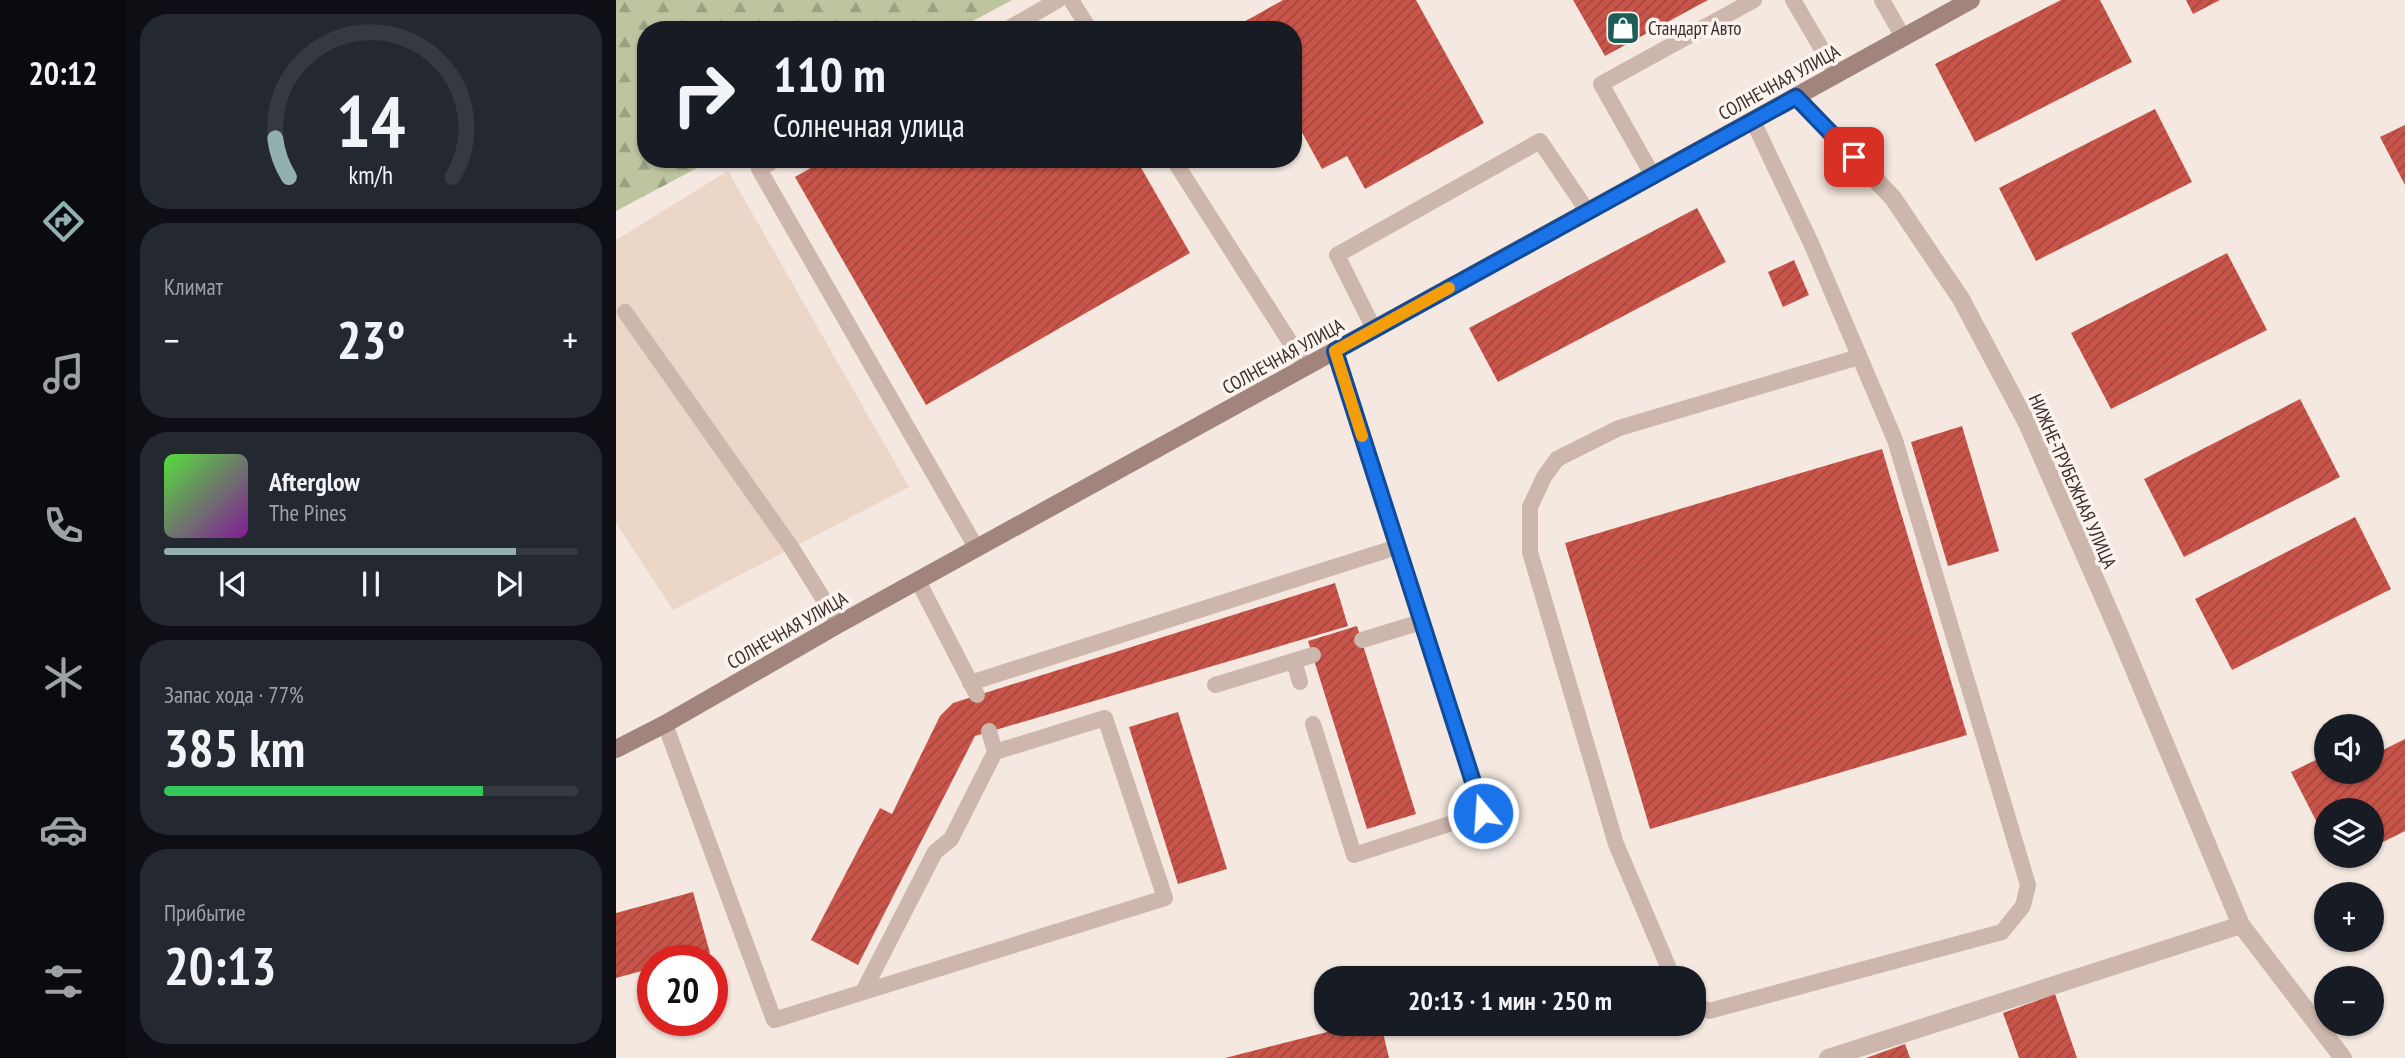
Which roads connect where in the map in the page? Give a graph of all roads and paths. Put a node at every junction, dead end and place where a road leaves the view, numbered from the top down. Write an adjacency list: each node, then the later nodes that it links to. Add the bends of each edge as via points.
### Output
1 (1058, 0): 7 (lane)
2 (1071, 0): 8 (lane)
3 (1754, 0): 15 (lane, via 1601,84)
4 (1793, 0): 10 (lane)
5 (1882, 0): 9 (lane)
6 (1971, 0): 9 (main road, СОЛНЕЧНАЯ УЛИЦА)
7 (1022, 21)
8 (1084, 21)
9 (1903, 37): 10 (main road, СОЛНЕЧНАЯ УЛИЦА)
10 (1837, 75): 11 (main road, СОЛНЕЧНАЯ УЛИЦА)
11 (1796, 97): 12 (main road, СОЛНЕЧНАЯ УЛИЦА); 37 (street, НИЖНЕ-ТРУБЕЖНАЯ УЛИЦА, via 1893,198 1961,299 2026,423)
12 (1753, 121): 15 (main road, СОЛНЕЧНАЯ УЛИЦА); 20 (lane)
13 (761, 168): 23 (lane)
14 (1179, 168): 21 (lane)
15 (1653, 176): 16 (main road, СОЛНЕЧНАЯ УЛИЦА)
16 (1588, 212): 18 (main road, СОЛНЕЧНАЯ УЛИЦА); 18 (lane, via 1540,141 1337,255)
17 (625, 312): 26 (lane, via 791,547)
18 (1374, 329): 19 (main road, СОЛНЕЧНАЯ УЛИЦА)
19 (1335, 351): 21 (main road, СОЛНЕЧНАЯ УЛИЦА); 22 (lane)
20 (1859, 357): 38 (lane, via 1619,428 1557,459 1530,507 1530,552 1612,831); 40 (lane, via 1895,440 2028,885 2023,906 2002,932)
21 (1306, 367): 23 (main road, СОЛНЕЧНАЯ УЛИЦА)
22 (1398, 547): 24 (lane, via 973,689); 25 (lane)
23 (977, 548): 24 (main road, СОЛНЕЧНАЯ УЛИЦА)
24 (918, 581): 26 (main road, СОЛНЕЧНАЯ УЛИЦА)
25 (1422, 622): 27 (lane); 33 (lane, via 1483,813 1354,855)
26 (839, 624): 32 (main road, СОЛНЕЧНАЯ УЛИЦА)
27 (1362, 640)
28 (1312, 655): 29 (lane)
29 (1294, 661): 30 (lane); 31 (lane)
30 (1300, 682)
31 (1215, 685)
32 (665, 724): 35 (main road, СОЛНЕЧНАЯ УЛИЦА); 39 (lane, via 774,1020)
33 (1313, 724)
34 (989, 731): 36 (lane)
35 (616, 749)
36 (995, 752): 39 (lane, via 951,839 935,852); 39 (lane, via 1105,718 1165,898)
37 (2241, 925): 41 (street); 42 (street, НИЖНЕ-ТРУБЕЖНАЯ УЛИЦА)
38 (1668, 966)
39 (863, 992)
40 (1706, 1010)
41 (1828, 1058)
42 (2343, 1058)

